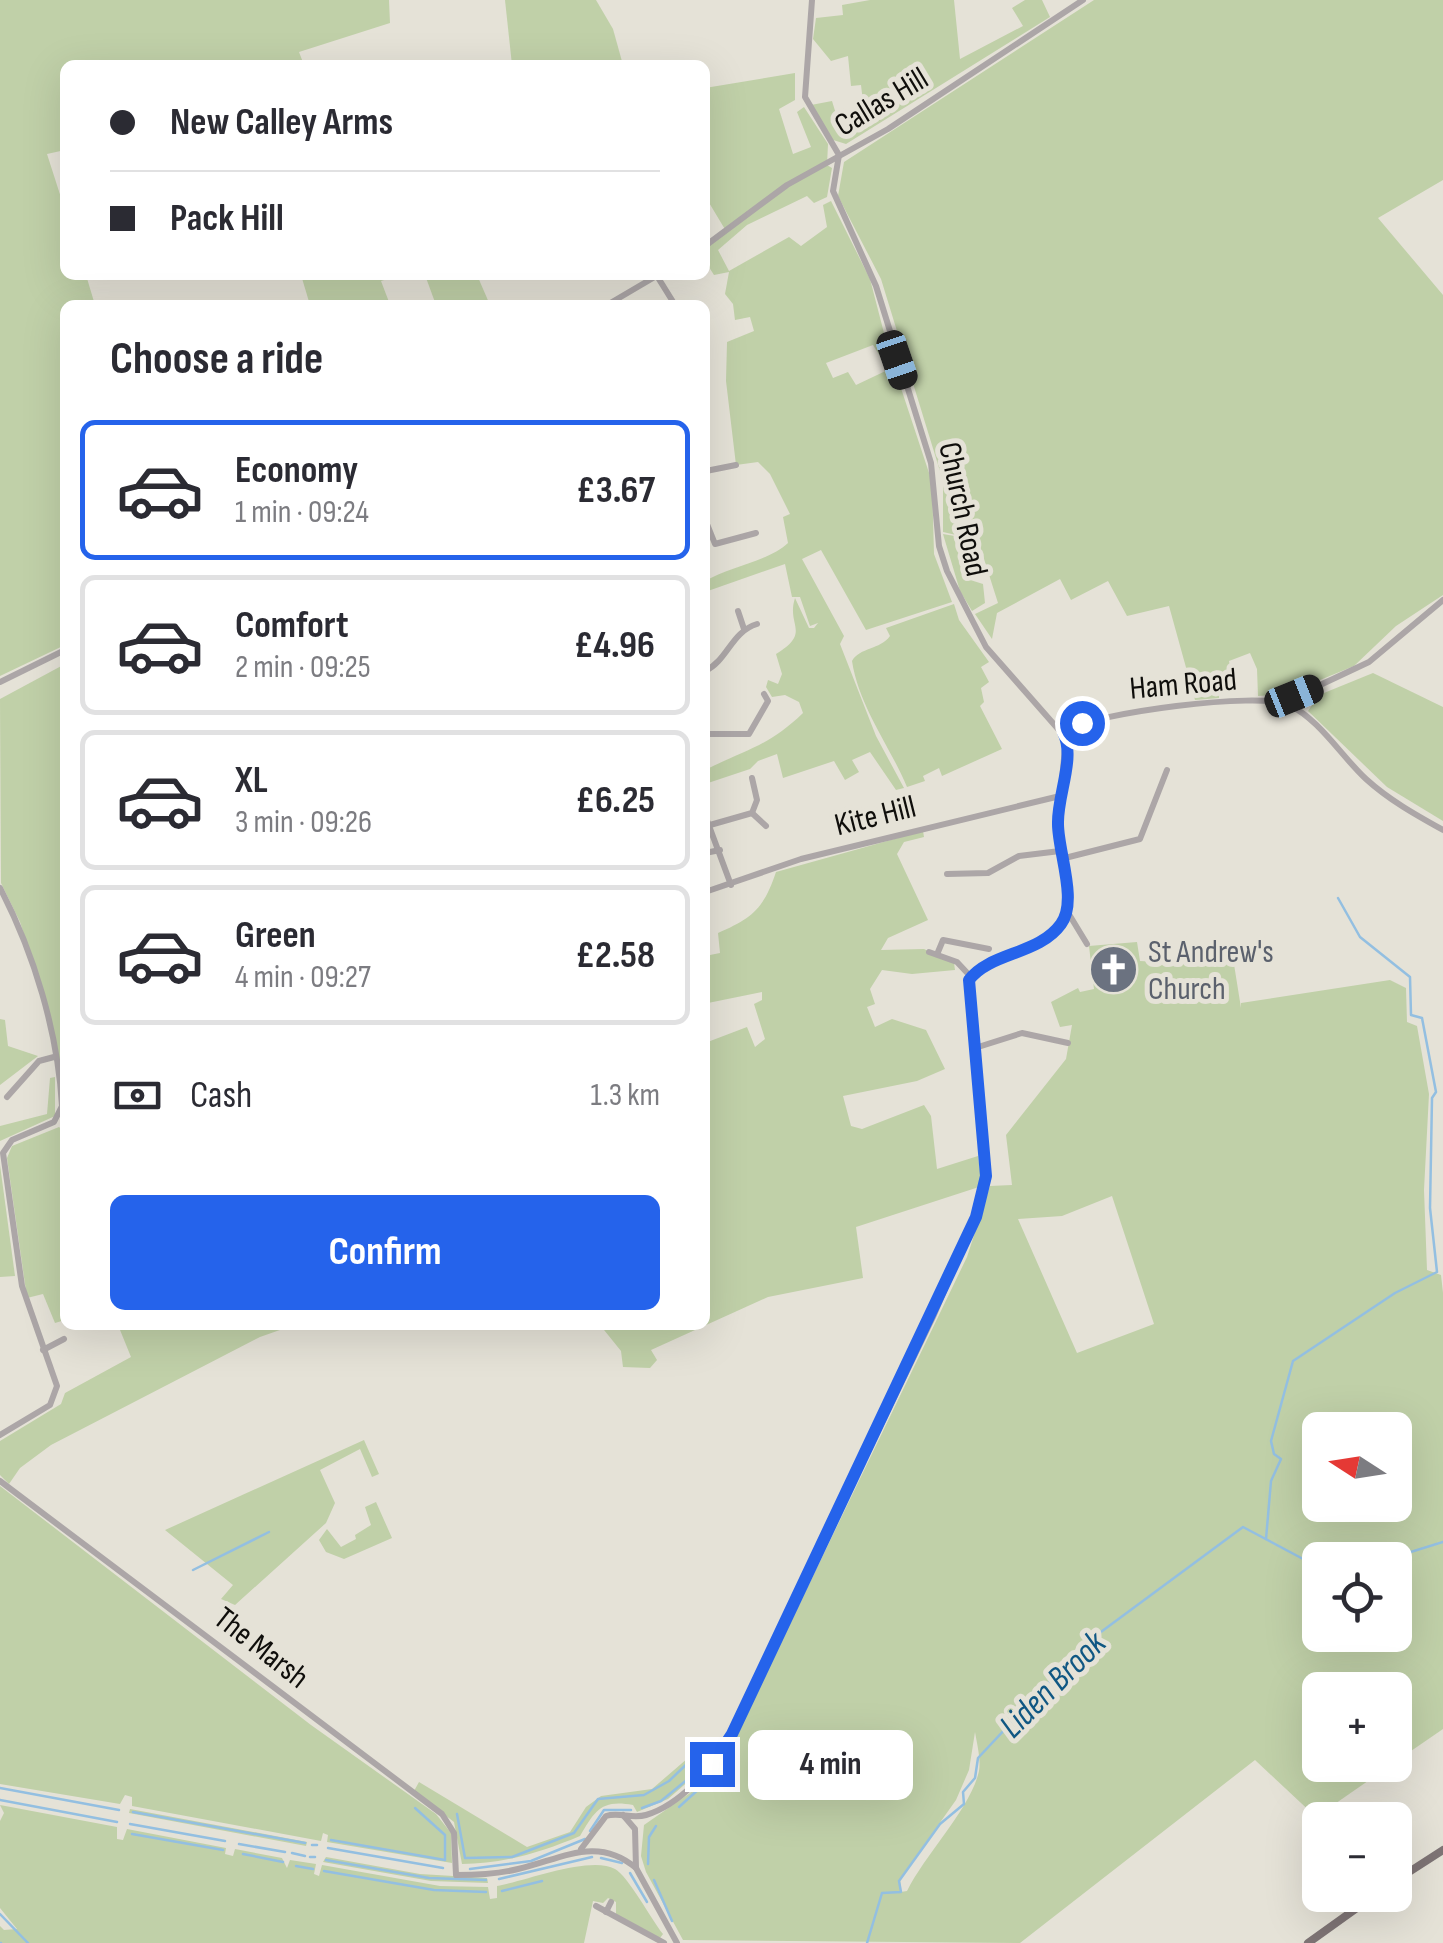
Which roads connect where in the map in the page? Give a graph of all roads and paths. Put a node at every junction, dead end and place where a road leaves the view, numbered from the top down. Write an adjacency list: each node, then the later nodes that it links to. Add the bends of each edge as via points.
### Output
1 (812, 0): 3 (street, via 803,86 808,108)
2 (1083, 0): 4 (street, Callas Hill)
3 (831, 142): 4 (street); 5 (street)
4 (839, 155): 5 (street, Callas Hill); 22 (street, Church Road, via 833,191 876,286 931,463 947,571 986,647)
5 (827, 162): 6 (street, Callas Hill)
6 (710, 242)
7 (651, 280): 8 (street)
8 (616, 300)
9 (736, 466): 10 (street)
10 (710, 470)
11 (710, 528): 12 (street, via 716,547)
12 (756, 533)
13 (1443, 600): 21 (street, via 1369,662)
14 (738, 611): 16 (street)
15 (757, 624): 16 (street)
16 (744, 630): 18 (street)
17 (60, 652): 19 (street)
18 (710, 668)
19 (0, 682)
20 (770, 699): 23 (street, via 746,736)
21 (1283, 702): 22 (street, Ham Road, via 1160,706); 30 (street, Ham Road, via 1375,787)
22 (1063, 732): 26 (street)
23 (710, 734)
24 (1167, 770): 33 (street, via 1138,841)
25 (752, 778): 27 (street)
26 (1060, 796): 33 (street); 35 (street, Kite Hill, via 802,859)
27 (752, 814): 28 (street); 29 (street)
28 (710, 825): 31 (street)
29 (766, 826)
30 (1443, 830)
31 (720, 850): 32 (street); 35 (street)
32 (710, 852)
33 (1060, 855): 34 (street, via 1019,856 988,874); 38 (street)
34 (947, 874)
35 (731, 884): 37 (street, Kite Hill)
36 (0, 888): 44 (street, via 20,927)
37 (710, 890)
38 (1067, 912): 39 (street); 41 (street, via 1050,936)
39 (1087, 944)
40 (989, 949): 41 (street, via 944,940 934,952 958,962)
41 (971, 977): 43 (street)
42 (1068, 1043): 43 (street, via 1022,1033)
43 (975, 1048): 52 (street, via 986,1182 947,1286 729,1740 684,1791)
44 (54, 1057): 45 (street); 46 (street, via 38,1060)
45 (60, 1089)
46 (7, 1098)
47 (60, 1109): 49 (street, via 58,1118 8,1142 2,1158 22,1286)
48 (64, 1340): 49 (street)
49 (42, 1350): 50 (street, via 56,1396)
50 (0, 1435)
51 (0, 1481): 57 (street, The Marsh, via 442,1814 454,1832 456,1874 518,1869)
52 (646, 1815): 53 (street); 54 (street)
53 (623, 1816): 54 (street); 55 (street, via 606,1816)
54 (635, 1831): 56 (street)
55 (595, 1832): 57 (street); 58 (street)
56 (634, 1842): 60 (street); 61 (street)
57 (582, 1849): 58 (street)
58 (603, 1850): 60 (street)
59 (1443, 1850): 62 (main road)
60 (618, 1854): 61 (street)
61 (636, 1868): 68 (street)
62 (1412, 1871)
63 (611, 1902): 65 (street)
64 (596, 1906): 65 (street)
65 (606, 1912): 67 (street)
66 (1351, 1912): 69 (main road)
67 (664, 1943)
68 (677, 1943)
69 (1308, 1943)

